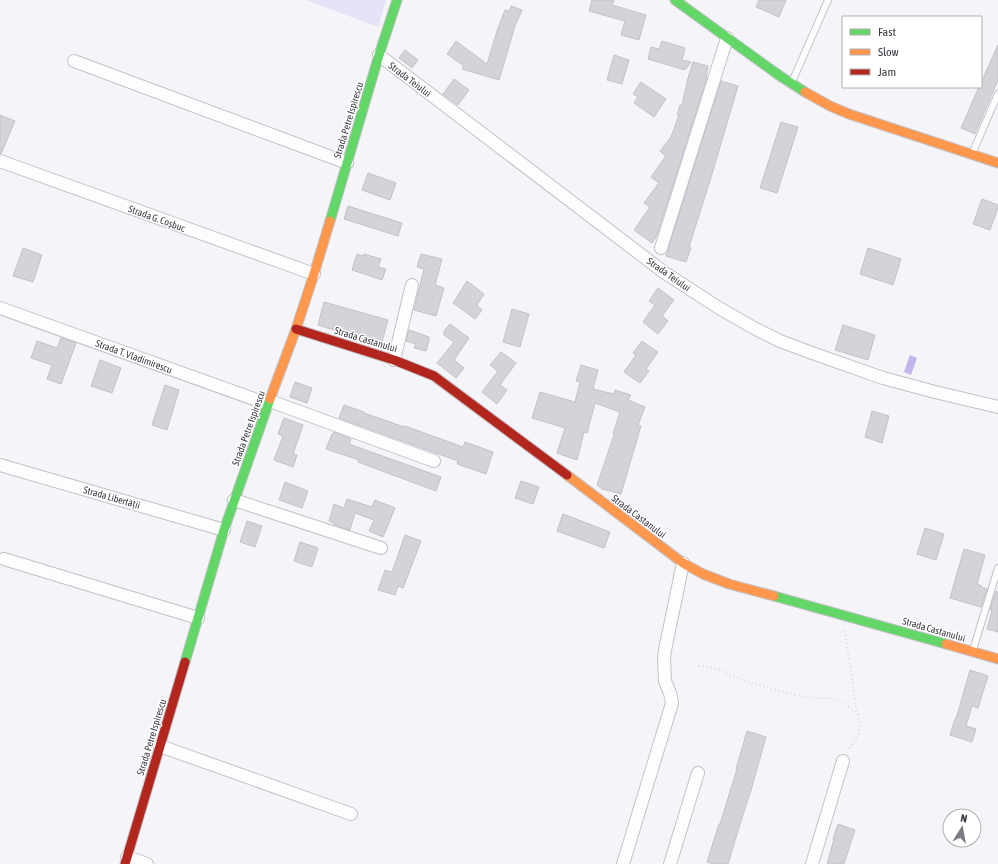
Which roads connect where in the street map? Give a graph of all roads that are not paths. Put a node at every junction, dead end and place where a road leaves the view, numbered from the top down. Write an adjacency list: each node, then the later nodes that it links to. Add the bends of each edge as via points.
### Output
1 (397, 0): 5 (street, Strada Petre Ispirescu)
2 (675, 0): 4 (street)
3 (828, 0): 7 (lane)
4 (727, 38): 7 (street); 13 (street)
5 (379, 55): 11 (street, Strada Petre Ispirescu); 20 (street, Strada Teiului, via 665,273 754,328 780,341 883,378)
6 (74, 61): 11 (street)
7 (791, 84): 9 (street, via 842,111)
8 (998, 94): 9 (lane)
9 (972, 155): 12 (street)
10 (0, 161): 14 (street, Strada G. Coșbuc)
11 (347, 163): 14 (street, Strada Petre Ispirescu)
12 (998, 164)
13 (661, 248)
14 (314, 274): 17 (street, Strada Petre Ispirescu)
15 (412, 285): 18 (street)
16 (0, 308): 19 (street, Strada T. Vladimirescu)
17 (296, 329): 18 (street, Strada Castanului); 19 (street, Strada Petre Ispirescu)
18 (394, 360): 27 (street, Strada Castanului, via 434,376)
19 (269, 403): 21 (street, Strada T. Vladimirescu); 23 (street, Strada Petre Ispirescu)
20 (996, 404)
21 (434, 461)
22 (0, 465): 24 (street, Strada Libertății)
23 (234, 500): 24 (street, Strada Petre Ispirescu); 25 (street)
24 (224, 530): 29 (street, Strada Petre Ispirescu)
25 (381, 548)
26 (4, 559): 29 (street)
27 (683, 563): 30 (street, Strada Castanului, via 729,584); 38 (street, via 664,658 665,680 672,703 670,714)
28 (998, 568): 30 (lane)
29 (198, 618): 32 (street, Strada Petre Ispirescu)
30 (973, 651): 31 (street, Strada Castanului)
31 (998, 659)
32 (160, 746): 35 (street); 36 (street, Strada Petre Ispirescu)
33 (843, 761): 40 (street)
34 (698, 773): 39 (street)
35 (351, 814)
36 (126, 860): 37 (street)
37 (147, 864)
38 (623, 864)
39 (670, 864)
40 (812, 864)

